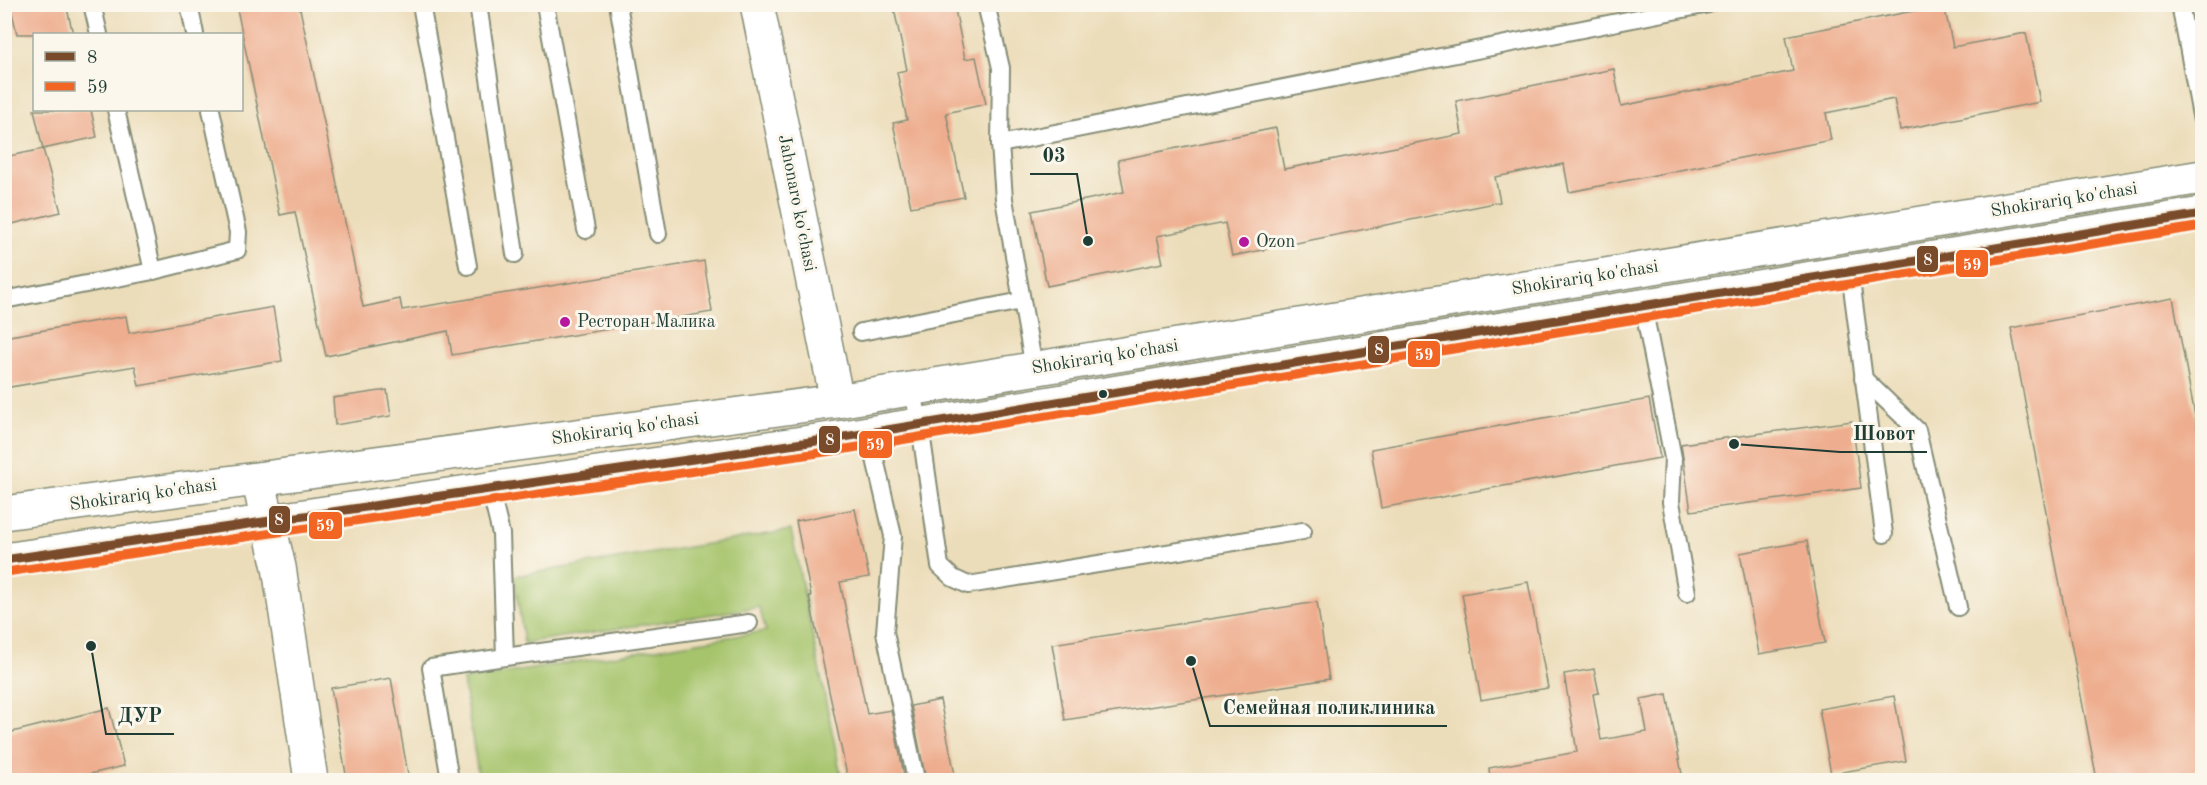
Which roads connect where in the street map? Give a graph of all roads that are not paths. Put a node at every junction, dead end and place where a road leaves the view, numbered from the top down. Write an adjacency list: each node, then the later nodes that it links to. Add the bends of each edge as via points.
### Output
1 (92, 4): 11 (lane)
2 (189, 4): 12 (lane)
3 (421, 4): 22 (lane)
4 (478, 4): 21 (lane)
5 (545, 4): 19 (lane)
6 (618, 4): 20 (lane)
7 (757, 4): 32 (main road, Jahonaro ko'chasi)
8 (986, 4): 16 (lane, via 1001,68)
9 (1709, 4): 16 (lane)
10 (2180, 4): 15 (lane)
11 (99, 33)
12 (195, 33)
13 (116, 111): 23 (lane)
14 (211, 111): 23 (lane, via 237,232 237,250)
15 (2202, 121)
16 (1000, 144): 26 (lane, via 1004,199)
17 (2202, 177): 29 (main road, Shokirariq ko'chasi)
18 (2202, 214): 24 (main road, Shokirariq ko'chasi)
19 (586, 230)
20 (658, 234)
21 (515, 254)
22 (468, 266)
23 (153, 271): 25 (lane)
24 (1850, 272): 27 (main road, Shokirariq ko'chasi); 30 (lane)
25 (4, 300)
26 (1022, 301): 28 (lane); 29 (lane)
27 (1643, 306): 33 (main road, Shokirariq ko'chasi); 42 (lane, via 1673,458 1671,502)
28 (861, 332)
29 (1034, 368): 31 (main road, Shokirariq ko'chasi)
30 (1863, 378): 40 (lane); 43 (lane, via 1917,430)
31 (912, 388): 32 (main road, Shokirariq ko'chasi); 33 (lane)
32 (837, 401): 35 (main road, Shokirariq ko'chasi)
33 (920, 424): 34 (main road, Shokirariq ko'chasi); 39 (lane, via 940,566 968,585)
34 (869, 433): 36 (main road, Shokirariq ko'chasi); 48 (lane, via 893,536 885,632)
35 (258, 479): 37 (main road, Shokirariq ko'chasi); 38 (main road)
36 (490, 489): 38 (main road, Shokirariq ko'chasi); 45 (lane, via 501,534)
37 (4, 513)
38 (268, 521): 41 (main road, Shokirariq ko'chasi); 46 (main road, via 279,567)
39 (1302, 531)
40 (1884, 534)
41 (4, 560)
42 (1687, 592)
43 (1958, 607)
44 (749, 623): 45 (lane)
45 (506, 657): 47 (lane, via 431,668)
46 (311, 780)
47 (450, 780)
48 (916, 780)

